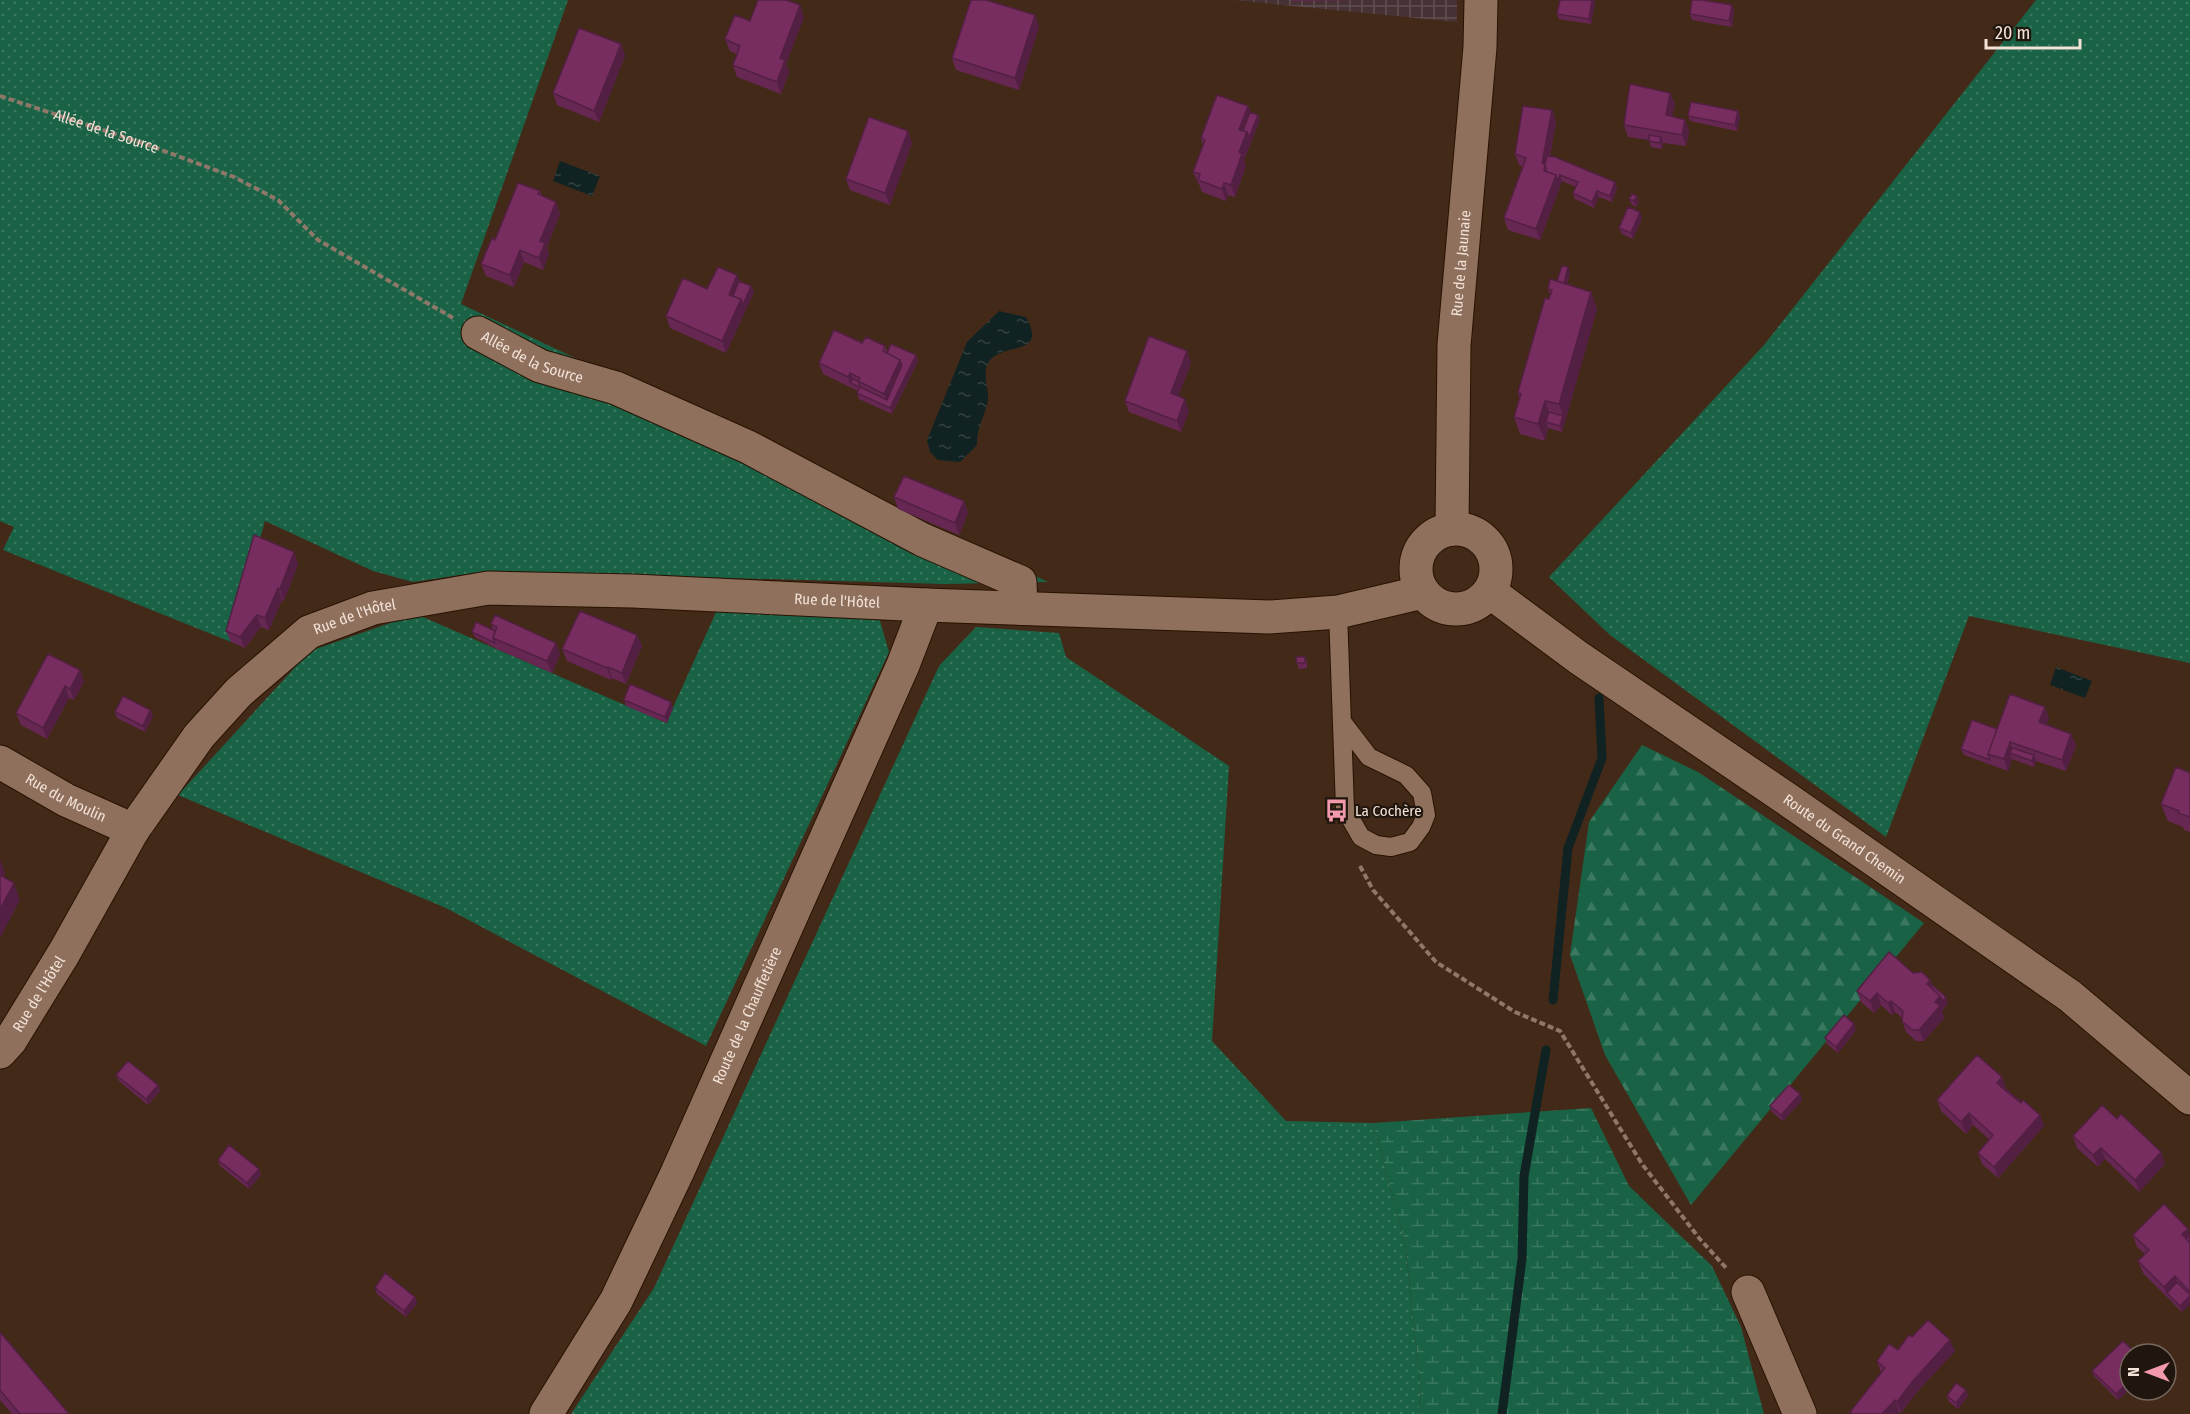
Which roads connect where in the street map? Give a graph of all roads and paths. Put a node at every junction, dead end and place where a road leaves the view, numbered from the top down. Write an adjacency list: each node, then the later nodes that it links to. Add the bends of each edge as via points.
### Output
1 (1481, 0): 4 (street, Rue de la Jaunaie, via 1454,345)
2 (0, 96): 3 (path, Allée de la Source, via 234,177 278,200 318,240)
3 (478, 333): 8 (street, Allée de la Source, via 540,366 616,388 748,447 923,540 1020,582)
4 (1452, 529): 5 (street, via 1433,536 1420,552 1416,573); 6 (street, via 1470,531 1485,541 1495,557 1497,575)
5 (1423, 592): 6 (street, via 1437,605 1456,610 1475,605); 9 (street, Rue de l'Hôtel)
6 (1490, 592): 15 (street, Route du Grand Chemin, via 1579,658 2070,996)
7 (926, 605): 8 (street, Rue de l'Hôtel); 12 (street, Rue de l'Hôtel, via 488,588 373,608 309,632 239,692 199,736); 17 (street, Route de la Chauffetière, via 903,665 672,1184 616,1301)
8 (1021, 608): 9 (street, Rue de l'Hôtel, via 1269,617)
9 (1338, 612): 10 (lane)
10 (1343, 723): 10 (lane, via 1345,809 1361,837 1376,845 1391,847 1410,842 1426,815 1422,793 1406,775 1369,757)
11 (0, 762): 12 (street, Rue du Moulin, via 66,800)
12 (133, 830): 14 (street, Rue de l'Hôtel, via 64,953)
13 (1357, 862): 16 (path, via 1373,890 1436,962 1515,1012 1560,1031 1641,1164)
14 (0, 1052)
15 (2190, 1098)
16 (1748, 1292): 18 (street)
17 (546, 1414)
18 (1800, 1414)

